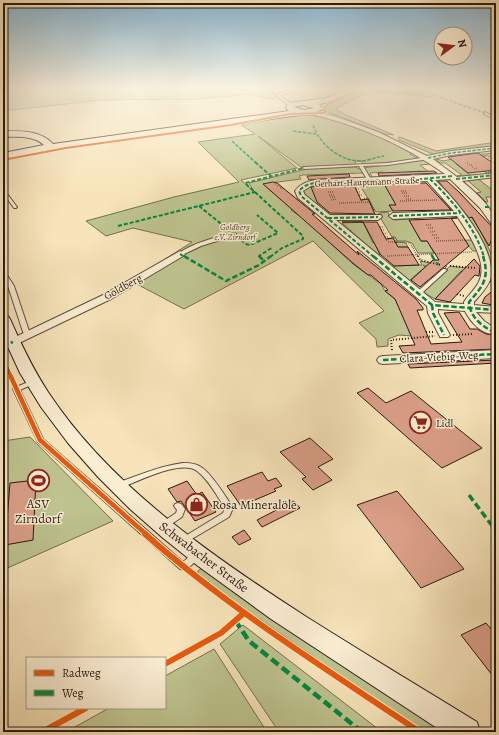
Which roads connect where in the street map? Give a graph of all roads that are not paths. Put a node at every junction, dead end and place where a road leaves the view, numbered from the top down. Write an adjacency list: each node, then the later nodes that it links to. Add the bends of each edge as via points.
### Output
1 (222, 123): 4 (street)
2 (352, 123): 7 (street)
3 (3, 134): 4 (street, via 35,137 48,142)
4 (50, 146): 6 (street)
5 (496, 148): 7 (street)
6 (3, 156)
7 (428, 158): 8 (lane); 11 (street)
8 (361, 166): 9 (lane); 13 (lane)
9 (304, 168)
10 (496, 175): 11 (street, Gerhart-Hauptmann-Straße)
11 (454, 178): 12 (street, Gerhart-Hauptmann-Straße); 16 (street)
12 (430, 179): 13 (street, Gerhart-Hauptmann-Straße); 18 (street)
13 (370, 181): 21 (street, Gerhart-Hauptmann-Straße, via 321,182 301,188 301,196)
14 (3, 196): 15 (lane, via 7,196)
15 (15, 207)
16 (485, 207): 17 (street); 22 (street)
17 (496, 207)
18 (460, 213): 19 (street); 29 (street, via 481,251 486,269 485,279 469,302)
19 (393, 216)
20 (378, 217): 21 (street)
21 (328, 218): 27 (street, Gerhart-Hauptmann-Straße)
22 (496, 223)
23 (234, 234): 24 (lane, Goldberg, via 205,242)
24 (180, 254): 34 (street, Goldberg, via 107,297)
25 (445, 270): 27 (lane, via 421,291)
26 (3, 273): 34 (lane, via 11,286)
27 (416, 292): 28 (street, Gerhart-Hauptmann-Straße)
28 (432, 306): 29 (street); 33 (street, Gerhart-Hauptmann-Straße)
29 (469, 308): 30 (street); 32 (street, via 480,323)
30 (496, 310)
31 (3, 319): 34 (street, Schwabacher Straße)
32 (492, 331)
33 (444, 335)
34 (21, 339): 37 (street, Schwabacher Straße)
35 (496, 354): 36 (street, Clara-Viebig-Weg)
36 (383, 360)
37 (33, 382): 38 (street, Schwabacher Straße, via 64,426); 42 (lane, via 16,389 40,440 183,567)
38 (118, 486): 40 (street, Schwabacher Straße); 41 (lane, via 175,466 187,464 198,468 218,490 229,508 226,515)
39 (178, 506): 40 (lane, via 181,509 179,515)
40 (162, 526): 41 (street, Schwabacher Straße)
41 (182, 542): 42 (street, Schwabacher Straße)
42 (198, 555): 43 (street, Schwabacher Straße, via 255,596)
43 (467, 732)

